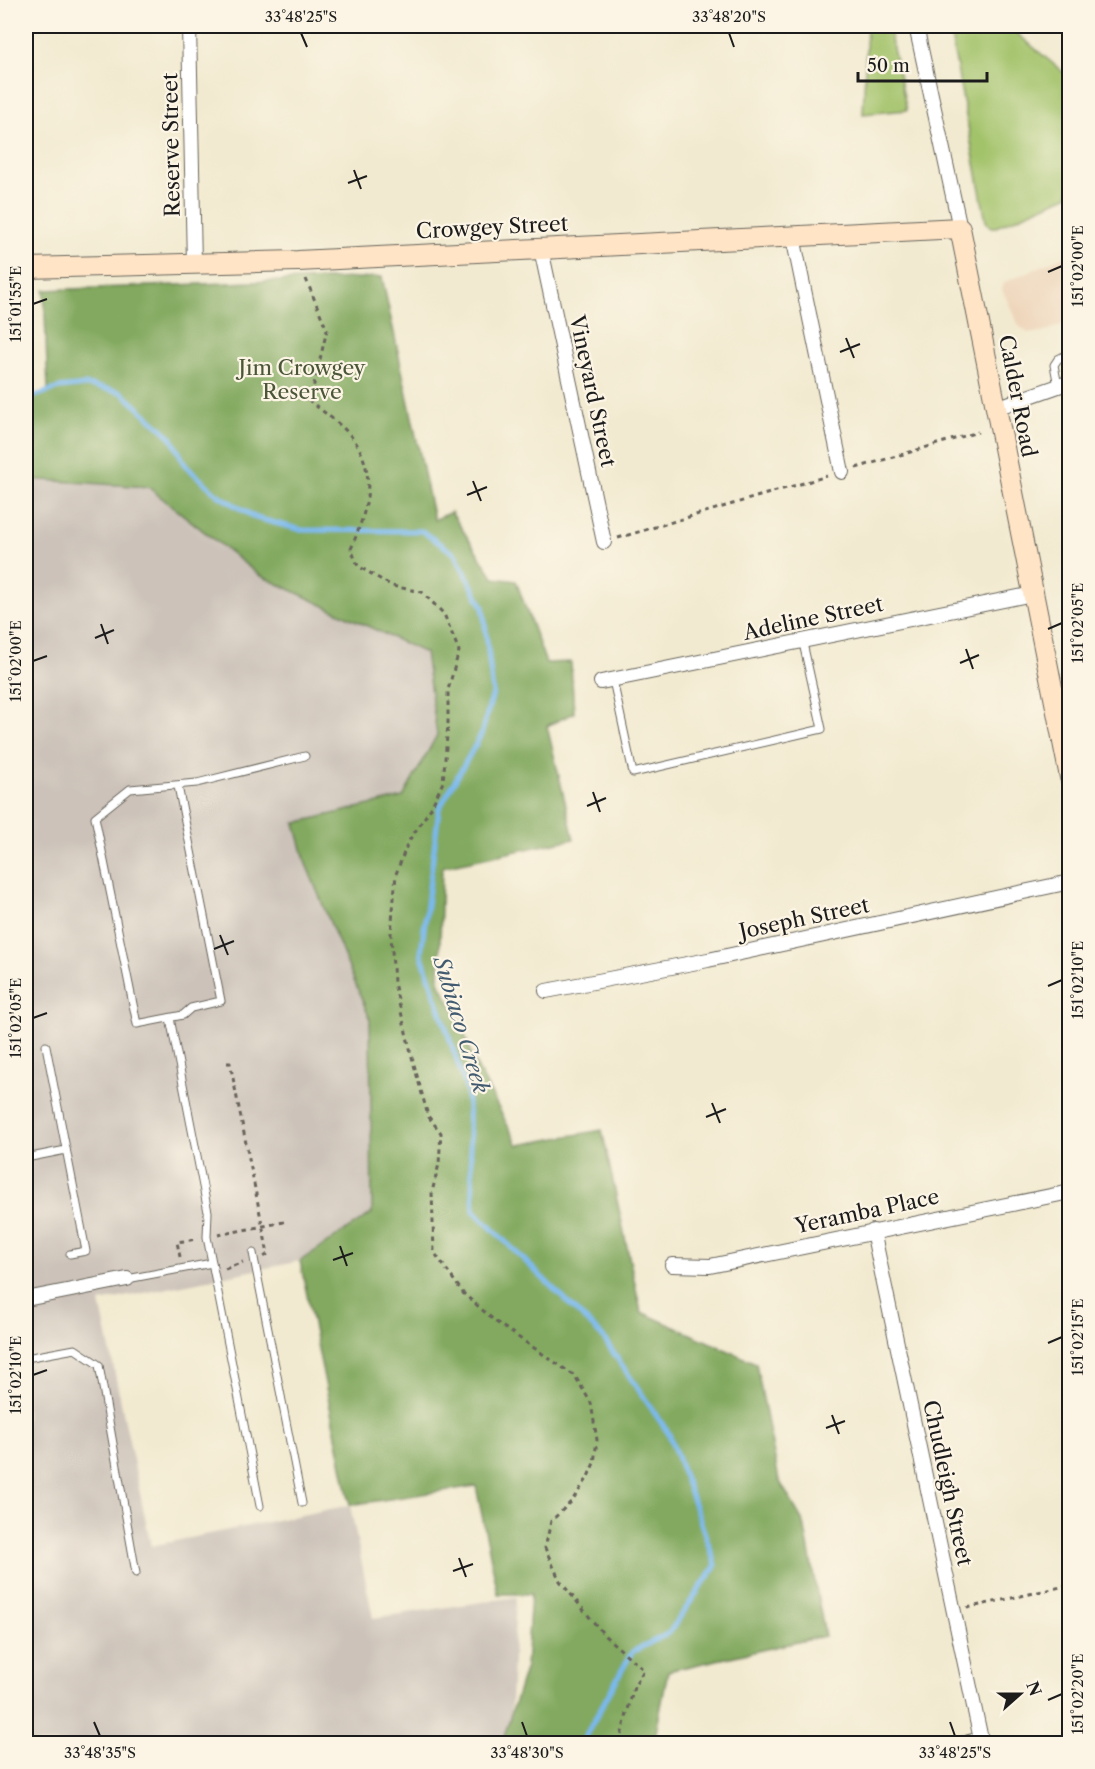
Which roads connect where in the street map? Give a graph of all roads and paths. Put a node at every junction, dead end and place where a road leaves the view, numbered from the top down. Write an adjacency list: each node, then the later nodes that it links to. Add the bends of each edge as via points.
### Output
1 (189, 26): 7 (street, Reserve Street)
2 (916, 26): 3 (street, Calder Road)
3 (960, 228): 4 (street, Crowgey Street); 11 (street, Calder Road)
4 (793, 237): 5 (street, Crowgey Street); 13 (street)
5 (542, 249): 6 (street, Crowgey Street); 14 (street, Vineyard Street)
6 (298, 261): 7 (street, Crowgey Street); 45 (path, via 327,330 310,401 357,445 370,485 366,510 351,549 357,566 393,586 422,592 444,614 459,651 448,690 443,782 408,842 396,874 392,934 394,983 413,1061 428,1116 441,1133 432,1192 434,1252 463,1293 496,1322 575,1376 591,1403 597,1440 594,1463 571,1502 551,1521 545,1548 560,1581 606,1636 644,1670 634,1688)
7 (194, 264): 8 (street, Crowgey Street)
8 (26, 268)
9 (1070, 353): 10 (lane, via 1054,365)
10 (1064, 384): 11 (street)
11 (996, 408): 15 (street, Calder Road)
12 (978, 432): 13 (path)
13 (842, 472): 14 (path)
14 (604, 542)
15 (1033, 594): 16 (street, Adeline Street); 18 (street, Calder Road)
16 (803, 643): 17 (street, Adeline Street); 17 (lane, via 822,729 633,773)
17 (608, 681)
18 (1066, 737): 20 (street, Calder Road)
19 (305, 756): 21 (lane)
20 (1070, 777)
21 (178, 786): 24 (lane, via 221,1001); 24 (lane, via 130,789 95,817 137,1024)
22 (1070, 882): 23 (street, Joseph Street)
23 (546, 991)
24 (170, 1018): 33 (lane, via 208,1212)
25 (46, 1046): 27 (lane)
26 (227, 1063): 32 (path, via 268,1254)
27 (66, 1149): 28 (lane); 31 (lane, via 86,1251)
28 (26, 1158)
29 (1070, 1192): 30 (street, Yeramba Place)
30 (873, 1231): 34 (street, Yeramba Place, via 710,1266); 43 (street, Chudleigh Street)
31 (70, 1254)
32 (254, 1256): 35 (path); 39 (lane)
33 (212, 1263): 35 (lane); 36 (lane)
34 (672, 1265)
35 (214, 1272): 40 (lane)
36 (127, 1279): 37 (street)
37 (26, 1299)
38 (26, 1358): 41 (lane, via 75,1349 99,1365)
39 (302, 1503)
40 (260, 1506)
41 (136, 1573)
42 (1070, 1586): 43 (path)
43 (954, 1611): 44 (street, Chudleigh Street)
44 (981, 1741): 46 (street)
45 (619, 1743)
46 (961, 1743)

